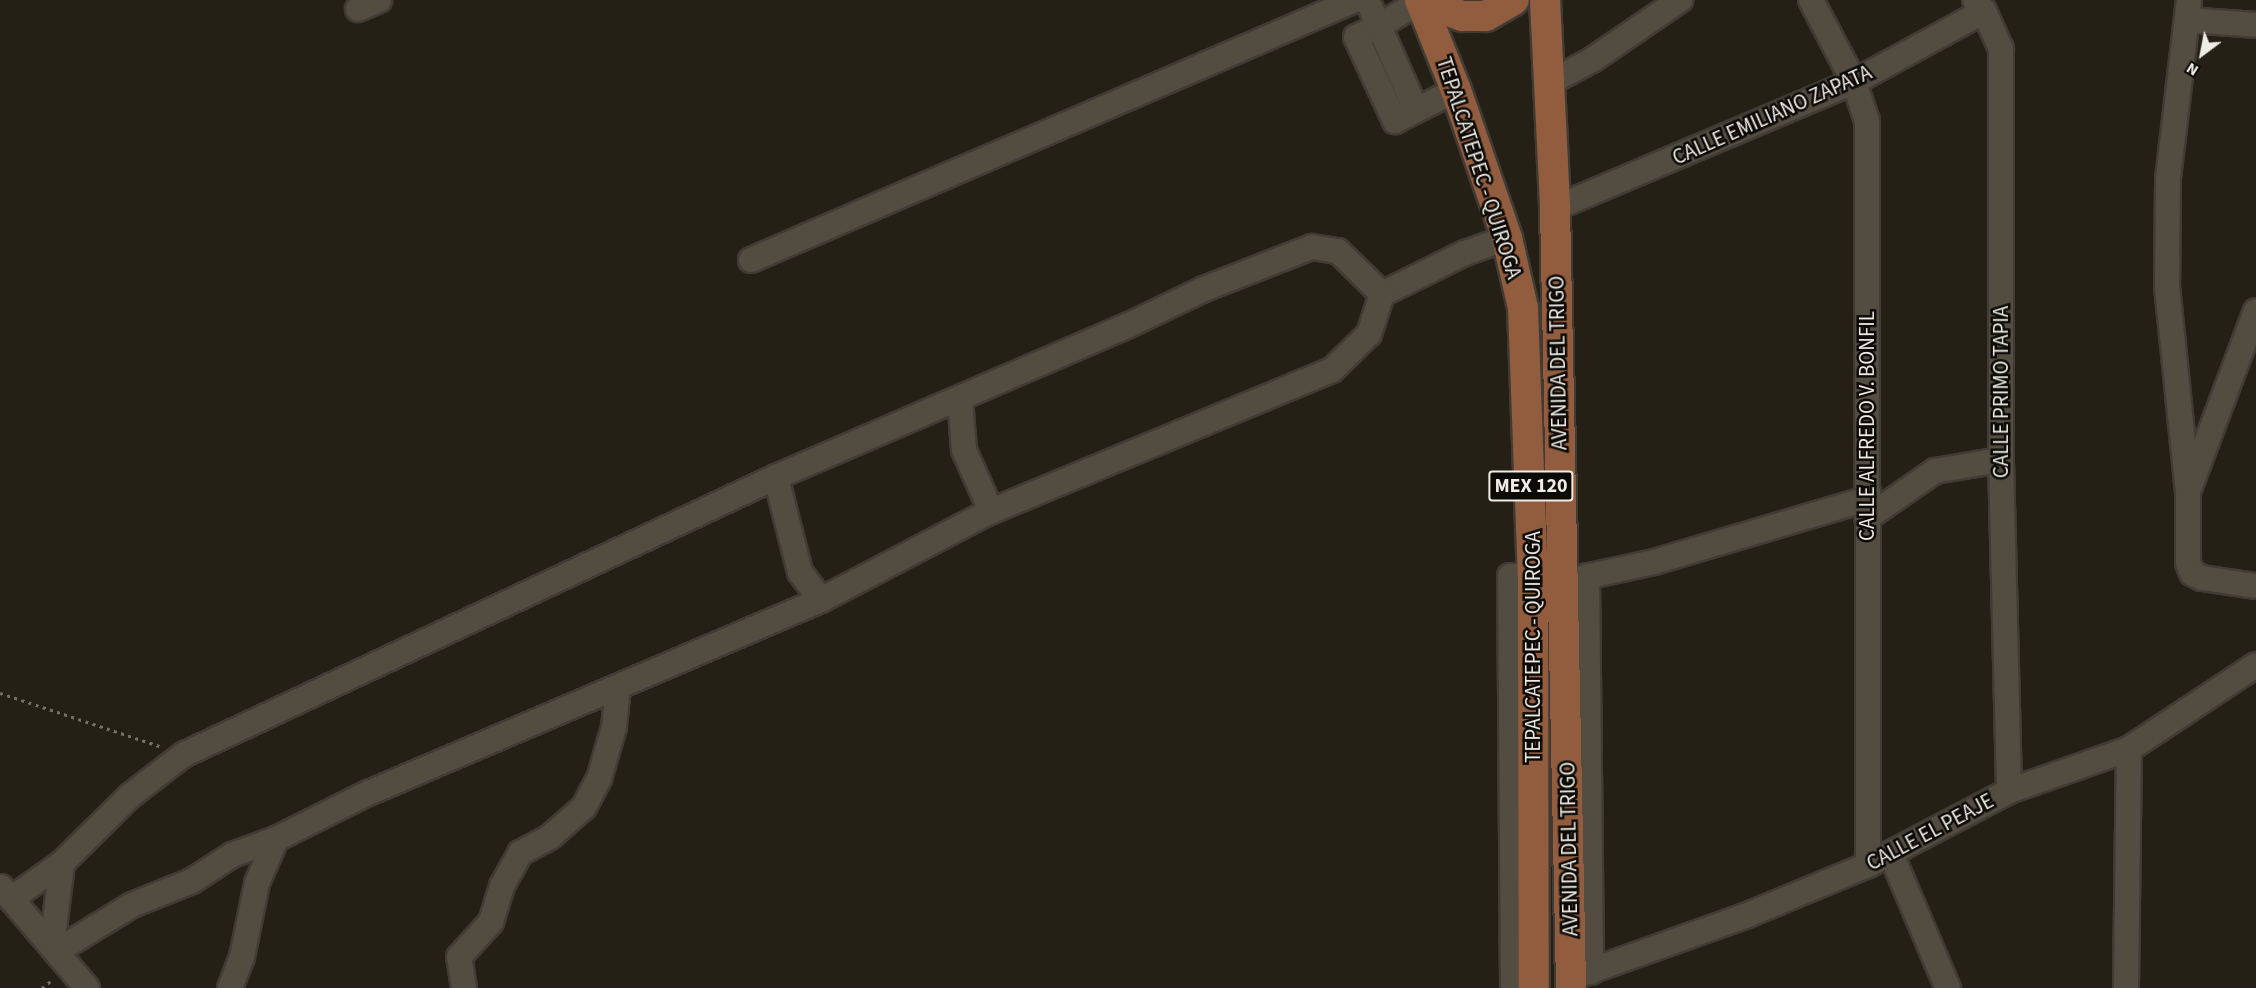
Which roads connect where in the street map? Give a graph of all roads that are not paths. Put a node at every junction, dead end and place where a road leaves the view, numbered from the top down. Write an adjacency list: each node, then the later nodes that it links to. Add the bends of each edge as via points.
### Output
1 (1367, 0): 11 (street)
2 (1514, 0): 6 (main road, via 1486,16 1462,16)
3 (1545, 0): 16 (main road, AVENIDA DEL TRIGO / MEX 120)
4 (1680, 0): 16 (street, via 1592,60)
5 (1812, 0): 15 (street, CALLE ALFREDO V. BONFIL)
6 (1420, 1): 11 (street); 17 (main road, TEPALCATEPEC - QUIROGA / MEX 120)
7 (1348, 3): 12 (street); 21 (street)
8 (1979, 5): 15 (street, CALLE EMILIANO ZAPATA); 27 (street, CALLE PRIMO TAPIA, via 2001,49)
9 (2188, 10): 10 (street); 29 (street, via 2168,179 2167,286)
10 (2256, 25)
11 (1379, 26): 12 (street); 13 (street)
12 (1356, 37): 14 (street)
13 (1394, 61): 14 (street); 18 (street)
14 (1372, 72): 18 (street, via 1395,121)
15 (1854, 82): 19 (street, CALLE EMILIANO ZAPATA); 30 (street, CALLE ALFREDO V. BONFIL, via 1867,121)
16 (1547, 84): 19 (main road, AVENIDA DEL TRIGO / MEX 120)
17 (1456, 90): 18 (street); 20 (main road, TEPALCATEPEC - QUIROGA / MEX 120)
18 (1416, 110)
19 (1555, 208): 23 (main road, AVENIDA DEL TRIGO / MEX 120)
20 (1506, 238): 22 (street, via 1465,253); 24 (main road, TEPALCATEPEC - QUIROGA / MEX 120)
21 (751, 260)
22 (1382, 294): 26 (street, via 1338,251 1312,247 1204,289); 31 (street, via 1369,334 1332,370)
23 (1556, 305): 24 (main road); 33 (main road, AVENIDA DEL TRIGO / MEX 120)
24 (1523, 308): 32 (main road, TEPALCATEPEC - QUIROGA / MEX 120)
25 (2256, 311): 29 (street)
26 (960, 399): 28 (street); 31 (street, via 964,450)
27 (2001, 460): 30 (street, via 1935,471); 39 (street, CALLE PRIMO TAPIA)
28 (776, 477): 35 (street, via 800,572); 42 (street, via 183,755 129,796)
29 (2188, 493): 34 (street, via 2188,563 2192,573)
30 (1867, 508): 33 (street); 43 (street, CALLE ALFREDO V. BONFIL)
31 (991, 511): 35 (street)
32 (1533, 576): 50 (street, via 1510,576); 51 (main road, TEPALCATEPEC - QUIROGA / MEX 120)
33 (1575, 579): 46 (main road, AVENIDA DEL TRIGO / MEX 120)
34 (2256, 586)
35 (821, 600): 37 (street)
36 (2256, 665): 38 (street, CALLE EL PEAJE)
37 (618, 687): 40 (street, via 370,792); 49 (street, via 614,727 599,779 584,807 550,837 520,853 502,886 491,922 459,957)
38 (2129, 749): 39 (street, CALLE EL PEAJE); 53 (street)
39 (2009, 791): 41 (street, CALLE EL PEAJE)
40 (276, 840): 45 (street, via 232,855 192,881 132,904); 48 (street, via 257,883 240,965)
41 (1891, 854): 43 (street, CALLE EL PEAJE); 52 (street)
42 (62, 863): 44 (street); 45 (street)
43 (1868, 866): 46 (street, CALLE EL PEAJE)
44 (5, 893): 45 (street)
45 (54, 948): 47 (street)
46 (1577, 979)
47 (87, 988)
48 (230, 988)
49 (464, 988)
50 (1513, 988)
51 (1534, 988)
52 (1948, 988)
53 (2126, 988)

